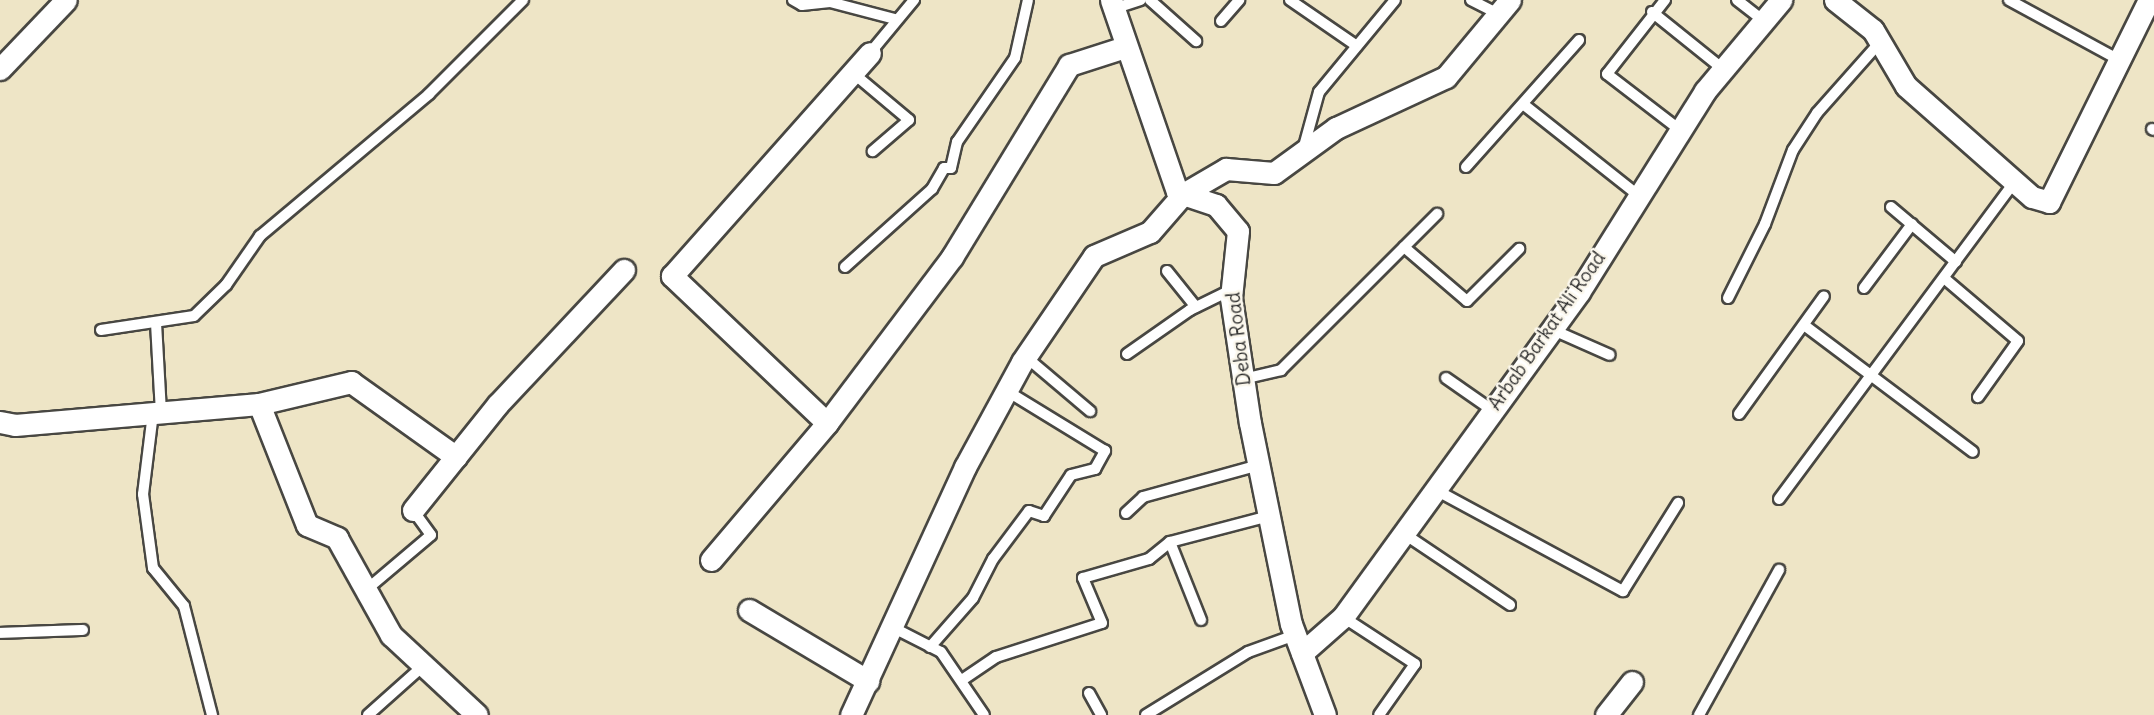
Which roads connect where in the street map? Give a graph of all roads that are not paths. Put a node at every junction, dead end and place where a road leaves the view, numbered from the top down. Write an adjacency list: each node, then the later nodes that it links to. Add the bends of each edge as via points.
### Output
1 (66, 0): 32 (street)
2 (523, 0): 58 (lane, via 429,94 260,236 226,285 194,316)
3 (793, 0): 18 (lane, via 802,5)
4 (914, 0): 22 (lane)
5 (1028, 0): 49 (lane, via 1015,58 957,142 951,168 944,168 932,189)
6 (1141, 0): 19 (lane)
7 (1150, 0): 26 (lane)
8 (1239, 0): 23 (lane)
9 (1290, 0): 28 (lane)
10 (1395, 0): 28 (lane)
11 (1471, 0): 21 (lane)
12 (1647, 0): 20 (lane)
13 (1737, 0): 24 (lane)
14 (1781, 0): 24 (street, Arbab Barkat Ali Road)
15 (1835, 0): 27 (street, via 1873,30)
16 (2009, 0): 31 (lane)
17 (2149, 0): 31 (street)
18 (831, 1): 22 (lane)
19 (1112, 4): 29 (street)
20 (1658, 6): 33 (lane); 36 (lane, via 1607,74)
21 (1504, 7): 38 (street, via 1446,77 1336,128)
22 (895, 19): 30 (lane)
23 (1221, 20)
24 (1763, 21): 33 (street, Arbab Barkat Ali Road)
25 (1579, 40): 35 (lane)
26 (1196, 41)
27 (1880, 42): 40 (street, via 1906,86); 56 (lane, via 1817,113 1793,150 1765,224)
28 (1357, 46): 38 (lane, via 1319,92)
29 (1125, 47): 41 (street, via 1177,192); 76 (street, via 1069,65 952,257)
30 (870, 53): 34 (street)
31 (2119, 60): 40 (street, via 2049,202 2032,197)
32 (0, 69)
33 (1723, 69): 36 (street, Arbab Barkat Ali Road)
34 (853, 73): 37 (lane, via 909,121); 76 (street, via 672,276)
35 (1523, 104): 39 (lane); 42 (lane)
36 (1680, 130): 42 (street, Arbab Barkat Ali Road)
37 (873, 151)
38 (1303, 152): 41 (street, via 1274,173 1226,169)
39 (1466, 167)
40 (2014, 182): 48 (lane)
41 (1183, 194): 54 (street, Deba Road, via 1216,205 1238,231); 64 (street, via 1150,232 1094,256)
42 (1639, 196): 60 (street, Arbab Barkat Ali Road)
43 (1891, 207): 45 (lane)
44 (1437, 214): 46 (lane)
45 (1912, 224): 48 (lane); 53 (lane)
46 (1404, 247): 47 (lane, via 1467,301); 67 (lane, via 1281,370)
47 (1519, 249)
48 (1956, 262): 52 (lane)
49 (845, 267)
50 (624, 270): 78 (street, via 498,404)
51 (1167, 271): 57 (lane)
52 (1944, 278): 65 (lane); 69 (lane, via 2018,341)
53 (1864, 288)
54 (1232, 289): 57 (lane); 67 (street, Deba Road)
55 (1824, 296): 59 (lane)
56 (1728, 298)
57 (1196, 307): 62 (lane)
58 (156, 323): 61 (lane); 73 (lane)
59 (1804, 325): 65 (lane); 74 (lane)
60 (1551, 329): 63 (lane); 71 (street, Arbab Barkat Ali Road)
61 (101, 330)
62 (1127, 354)
63 (1610, 355)
64 (1026, 357): 68 (street); 72 (lane)
65 (1871, 376): 77 (lane); 81 (lane)
66 (1446, 378): 71 (lane)
67 (1243, 379): 79 (street, Deba Road)
68 (1007, 391): 95 (street); 99 (lane, via 1105,451 1094,469 1071,475 1044,516 1030,511 993,559 973,598)
69 (1978, 397)
70 (259, 404): 73 (street); 78 (street, via 351,382); 90 (street, via 307,525 337,538)
71 (1492, 410): 80 (street, Arbab Barkat Ali Road)
72 (1090, 411)
73 (157, 413): 75 (street, via 15,425); 105 (lane, via 143,494 153,568 184,606)
74 (1739, 414)
75 (0, 422)
76 (827, 423): 88 (street)
77 (1973, 452)
78 (456, 457): 83 (street)
79 (1259, 465): 84 (lane, via 1143,497); 85 (street, Deba Road)
80 (1434, 489): 82 (lane, via 1623,591); 86 (street, Arbab Barkat Ali Road)
81 (1779, 499)
82 (1678, 503)
83 (413, 510): 90 (lane, via 431,535)
84 (1126, 513)
85 (1269, 516): 87 (lane); 98 (street, Deba Road)
86 (1402, 533): 91 (lane); 93 (street, Arbab Barkat Ali Road)
87 (1170, 541): 94 (lane); 101 (lane, via 1149,559 1083,578 1102,623 996,657)
88 (711, 560)
89 (1779, 570): 115 (lane)
90 (366, 590): 100 (street, via 391,635)
91 (1510, 605)
92 (748, 610): 102 (street)
93 (1343, 617): 98 (street, Arbab Barkat Ali Road); 113 (lane, via 1415,664)
94 (1201, 620)
95 (889, 625): 99 (lane); 102 (street)
96 (83, 630): 97 (lane)
97 (0, 633)
98 (1299, 644): 111 (lane, via 1248,652); 112 (street, Deba Road)
99 (930, 647): 101 (lane, via 941,652)
100 (423, 666): 106 (lane); 107 (street)
101 (962, 680): 109 (lane)
102 (868, 681): 108 (street)
103 (1633, 682): 114 (street)
104 (1089, 693): 110 (lane)
105 (212, 715)
106 (368, 715)
107 (477, 715)
108 (851, 715)
109 (984, 715)
110 (1101, 715)
111 (1146, 715)
112 (1325, 715)
113 (1379, 715)
114 (1606, 715)
115 (1699, 715)

